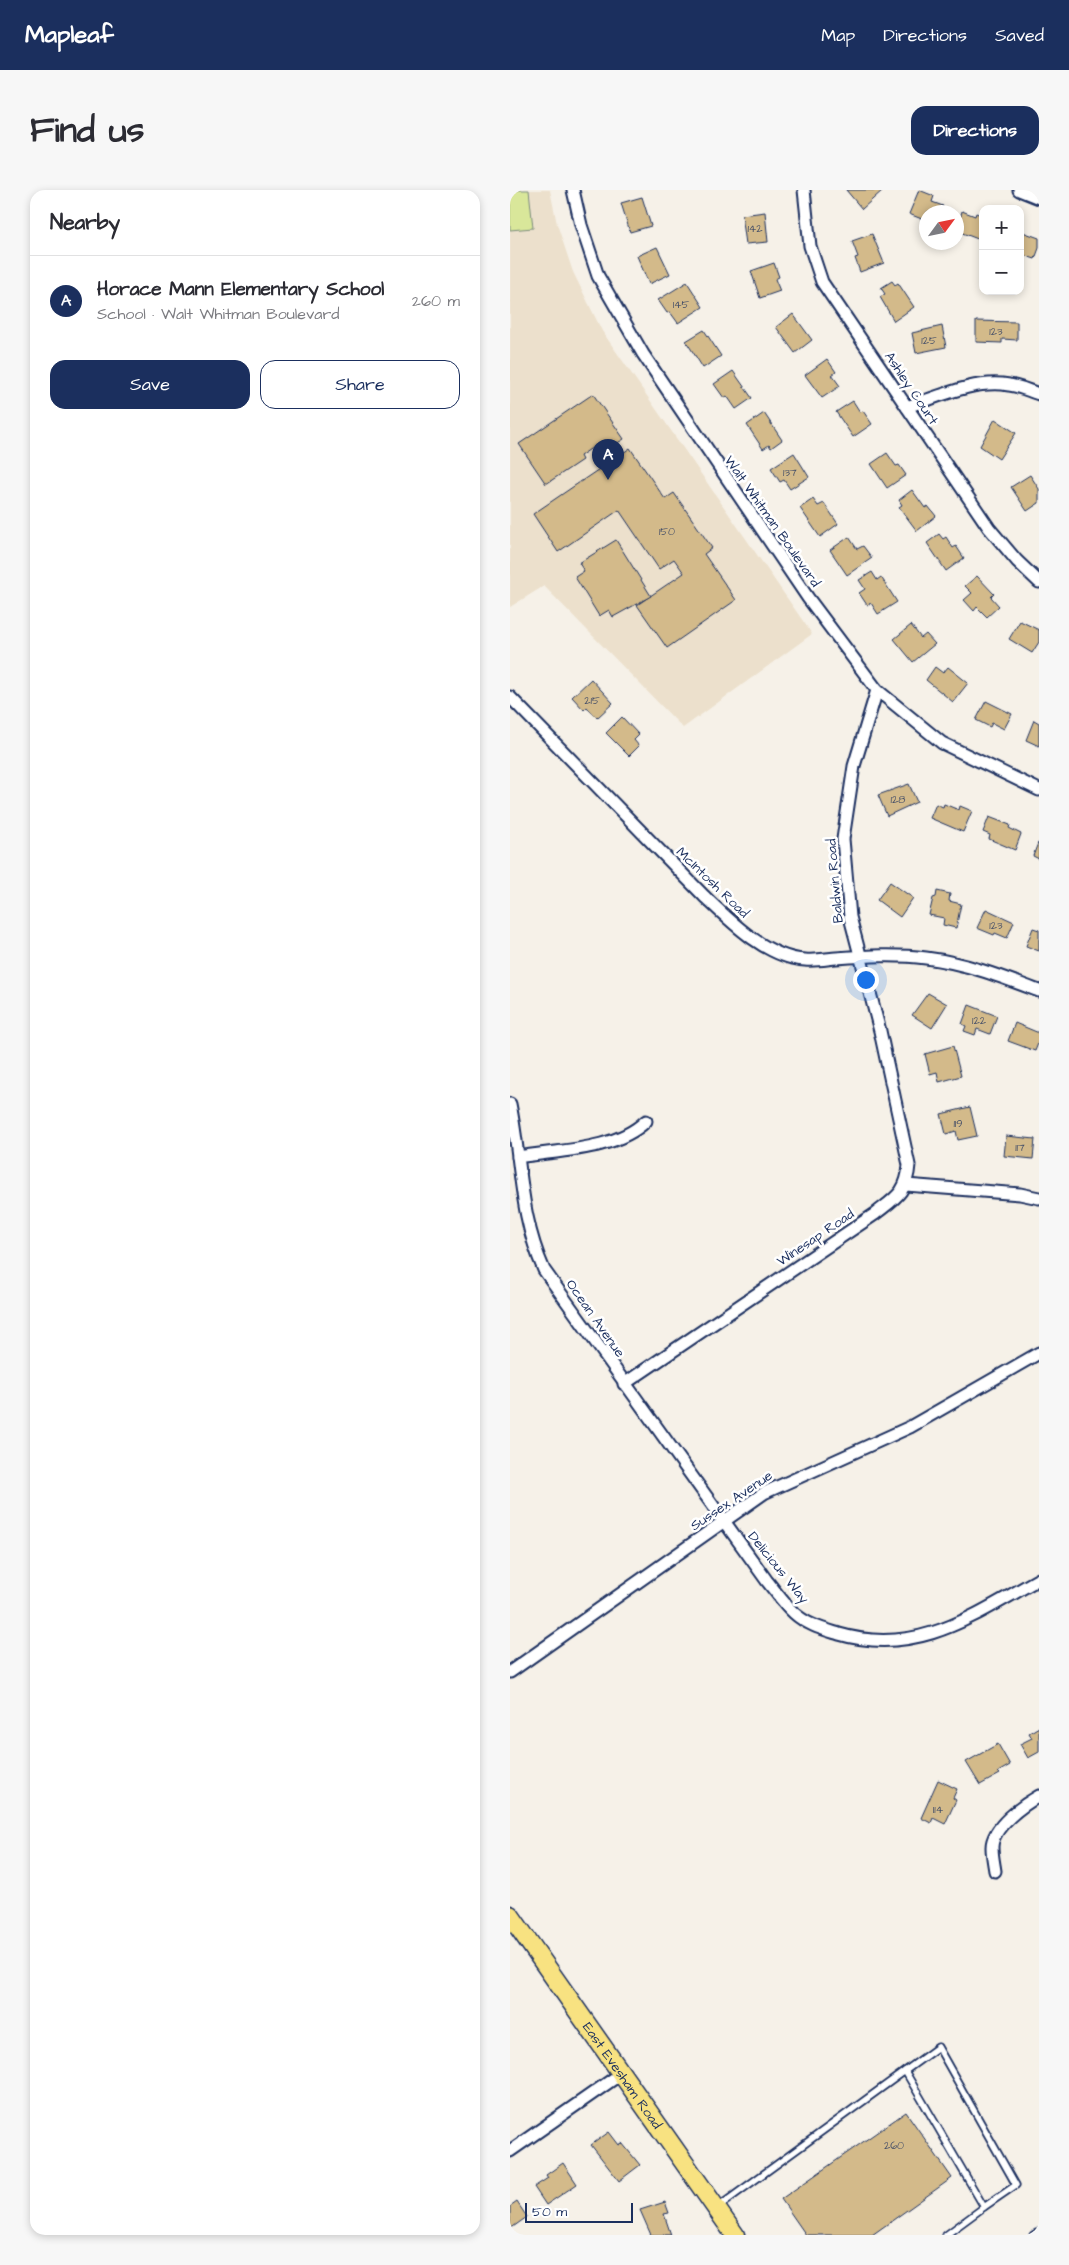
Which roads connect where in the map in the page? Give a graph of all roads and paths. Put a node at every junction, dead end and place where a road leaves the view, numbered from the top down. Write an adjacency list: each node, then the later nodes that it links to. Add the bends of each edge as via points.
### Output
1 (573, 190): 8 (street, Walt Whitman Boulevard, via 580,224 598,276 643,354 808,598)
2 (804, 190): 6 (street, Ashley Court, via 810,246 822,282)
3 (1020, 190): 4 (street)
4 (1039, 198)
5 (1039, 394): 6 (street, via 1009,385 984,385)
6 (906, 407): 7 (street, Ashley Court, via 990,528)
7 (1039, 582)
8 (877, 690): 10 (street, Walt Whitman Boulevard, via 942,742); 11 (street, Baldwin Road, via 854,766 843,839 850,917)
9 (510, 697): 11 (street, McIntosh Road, via 734,925 785,955 804,960)
10 (1039, 790)
11 (861, 957): 12 (street, McIntosh Road, via 890,955 962,964); 16 (street, Baldwin Road, via 909,1165)
12 (1039, 991)
13 (510, 1104): 15 (street, Ocean Avenue)
14 (646, 1121): 15 (street, via 617,1140)
15 (518, 1156): 19 (street, Ocean Avenue, via 521,1190 533,1244 544,1270)
16 (906, 1185): 17 (street); 19 (street, Winesap Road, via 900,1195 875,1214)
17 (1039, 1198)
18 (1039, 1353): 20 (street, Sussex Avenue, via 910,1427 764,1493)
19 (624, 1384): 20 (street, Ocean Avenue)
20 (724, 1521): 21 (street, Delicious Way, via 795,1614 814,1626 846,1636 876,1640 914,1638 944,1630); 22 (street, Sussex Avenue)
21 (1039, 1579)
22 (510, 1672)
23 (1039, 1796): 24 (street, via 1023,1805 996,1833 992,1846)
24 (995, 1871)
25 (510, 1915): 27 (main road, East Evesham Road)
26 (905, 2071): 29 (lane); 29 (lane, via 938,2047 1016,2185); 30 (lane)
27 (622, 2073): 28 (street); 30 (main road, East Evesham Road)
28 (510, 2151)
29 (984, 2207): 32 (lane)
30 (717, 2208): 31 (main road, East Evesham Road)
31 (736, 2235)
32 (946, 2235)
33 (1033, 2235): 34 (lane, via 1038,2232)
34 (1039, 2235)

